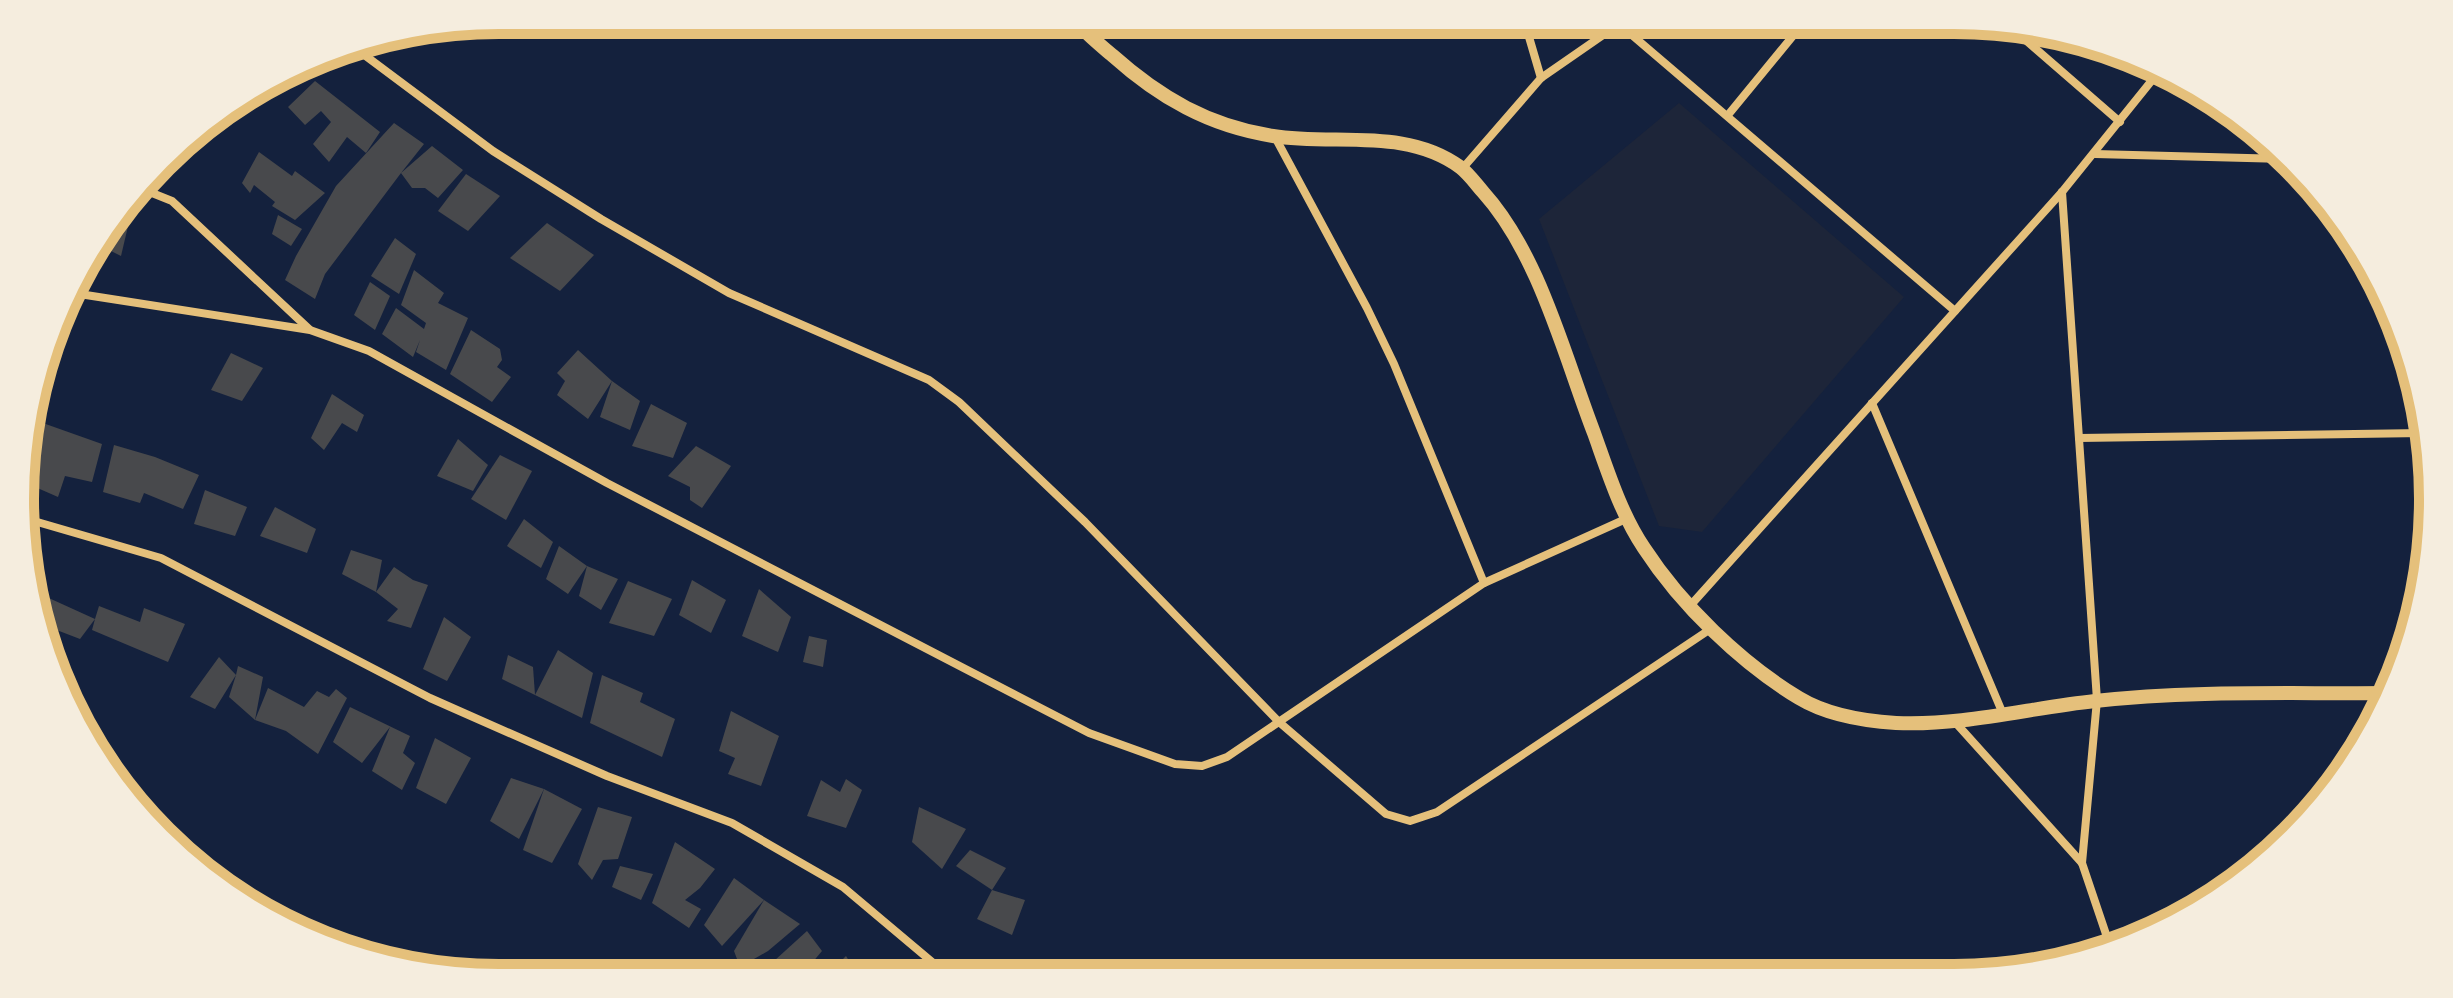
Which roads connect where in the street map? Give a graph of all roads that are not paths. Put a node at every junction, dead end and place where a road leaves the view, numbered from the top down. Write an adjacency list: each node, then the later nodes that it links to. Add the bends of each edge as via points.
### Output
1 (1090, 34): 12 (street, via 1171,101 1211,121)
2 (1528, 34): 8 (street)
3 (1603, 34): 8 (street)
4 (1634, 34): 10 (street)
5 (1795, 34): 10 (street)
6 (2025, 40): 11 (street)
7 (364, 55): 32 (street, via 493,151 729,293 929,380 1085,522)
8 (1541, 78): 15 (street)
9 (2153, 79): 11 (street)
10 (1728, 115): 19 (street)
11 (2120, 122): 13 (street)
12 (1275, 137): 15 (street, via 1388,141 1432,151); 26 (street, via 1394,364)
13 (2095, 154): 14 (street); 17 (street)
14 (2271, 159)
15 (1462, 169): 24 (street, via 1503,214 1528,258)
16 (149, 192): 20 (street, via 172,201)
17 (2062, 192): 19 (street); 23 (street)
18 (81, 294): 20 (street)
19 (1955, 311): 21 (street)
20 (310, 330): 32 (street, via 369,351 607,483 1089,733 1175,764 1202,766 1227,757)
21 (1872, 403): 27 (street); 31 (street)
22 (2414, 433): 23 (street)
23 (2079, 438): 30 (street)
24 (1628, 518): 26 (street); 27 (street, via 1641,545)
25 (35, 521): 36 (street, via 161,558 430,698 607,776 732,823 843,887)
26 (1484, 583): 32 (street)
27 (1689, 607): 28 (street)
28 (1712, 628): 32 (street, via 1437,812 1410,821 1386,814); 33 (street, via 1802,700 1849,717)
29 (2377, 693): 30 (street)
30 (2097, 700): 31 (street); 34 (street)
31 (2003, 714): 33 (street)
32 (1279, 722)
33 (1955, 722): 34 (street)
34 (2082, 863): 35 (street)
35 (2107, 938)
36 (935, 964)

